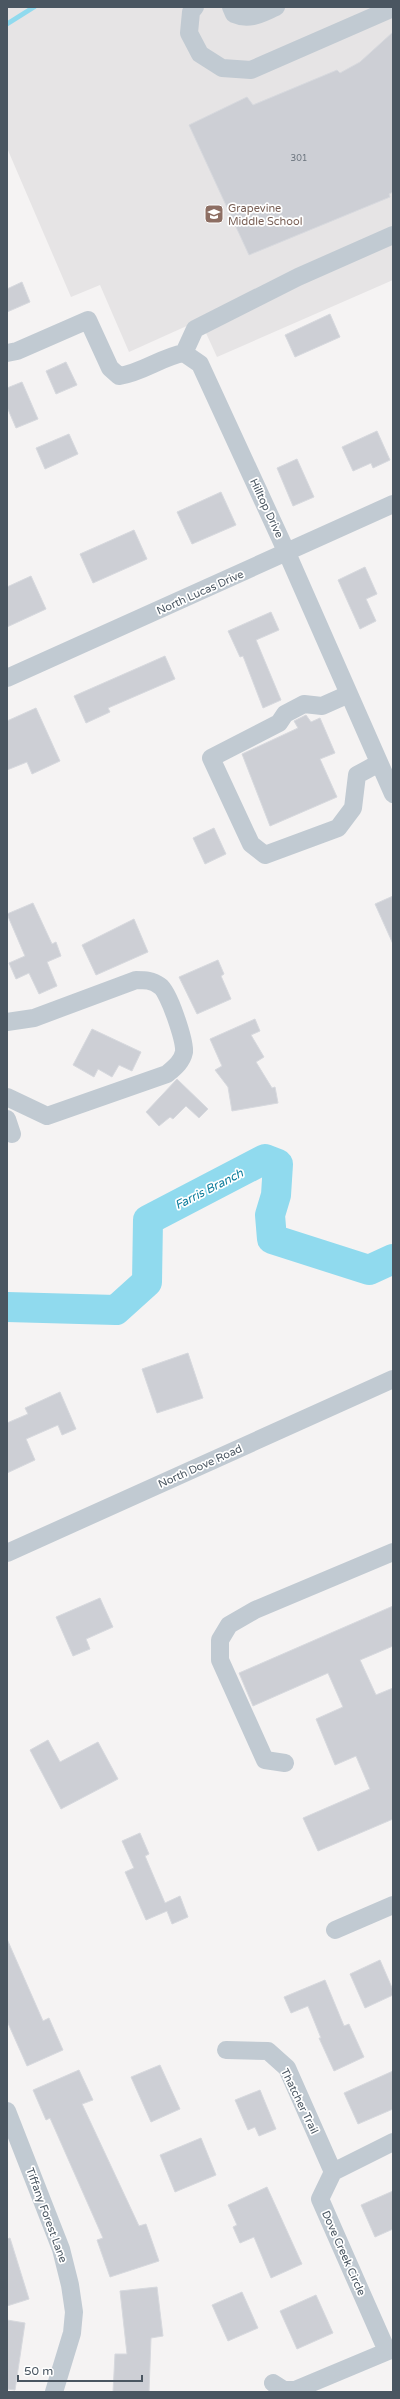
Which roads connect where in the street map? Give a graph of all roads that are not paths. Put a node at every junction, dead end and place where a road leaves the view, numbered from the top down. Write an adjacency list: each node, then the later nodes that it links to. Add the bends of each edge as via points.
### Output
1 (195, 7): 4 (street, via 191,12 189,33 200,54 222,68 250,70)
2 (231, 7): 3 (street, via 234,14 244,18 256,16)
3 (276, 7)
4 (393, 8)
5 (393, 235): 7 (street, via 298,277 195,329)
6 (7, 353): 7 (street, via 88,320 110,368 119,376 130,374 168,356)
7 (184, 353): 9 (street, Hilltop Drive, via 200,364)
8 (393, 504): 9 (street, North Lucas Drive)
9 (288, 553): 10 (street, North Lucas Drive); 11 (street, Hilltop Drive)
10 (7, 678)
11 (349, 694): 12 (street, Hilltop Drive); 12 (street, via 322,706 304,704 285,714 279,723 211,758 251,844 265,855 338,828 353,808 356,775)
12 (379, 763): 13 (street, Hilltop Drive)
13 (393, 794)
14 (7, 1022): 15 (street, via 34,1018 136,980 150,980 161,986 173,1011 184,1052 179,1063 167,1074 47,1116)
15 (7, 1097)
16 (393, 1379): 18 (street, North Dove Road)
17 (393, 1552): 19 (street, via 255,1610 229,1625 220,1640 220,1660 265,1760)
18 (7, 1553)
19 (285, 1763)
20 (393, 1905): 21 (street)
21 (335, 1930)
22 (226, 2050): 25 (street, Thatcher Trail, via 268,2051 287,2068)
23 (7, 2111): 28 (street, Tiffany Forest Lane, via 61,2249 70,2285 74,2312 72,2333)
24 (393, 2142): 25 (street)
25 (333, 2172): 26 (street, Dove Creek Circle, via 320,2199)
26 (390, 2350): 27 (street, via 295,2390 284,2390)
27 (273, 2383)
28 (54, 2392)

